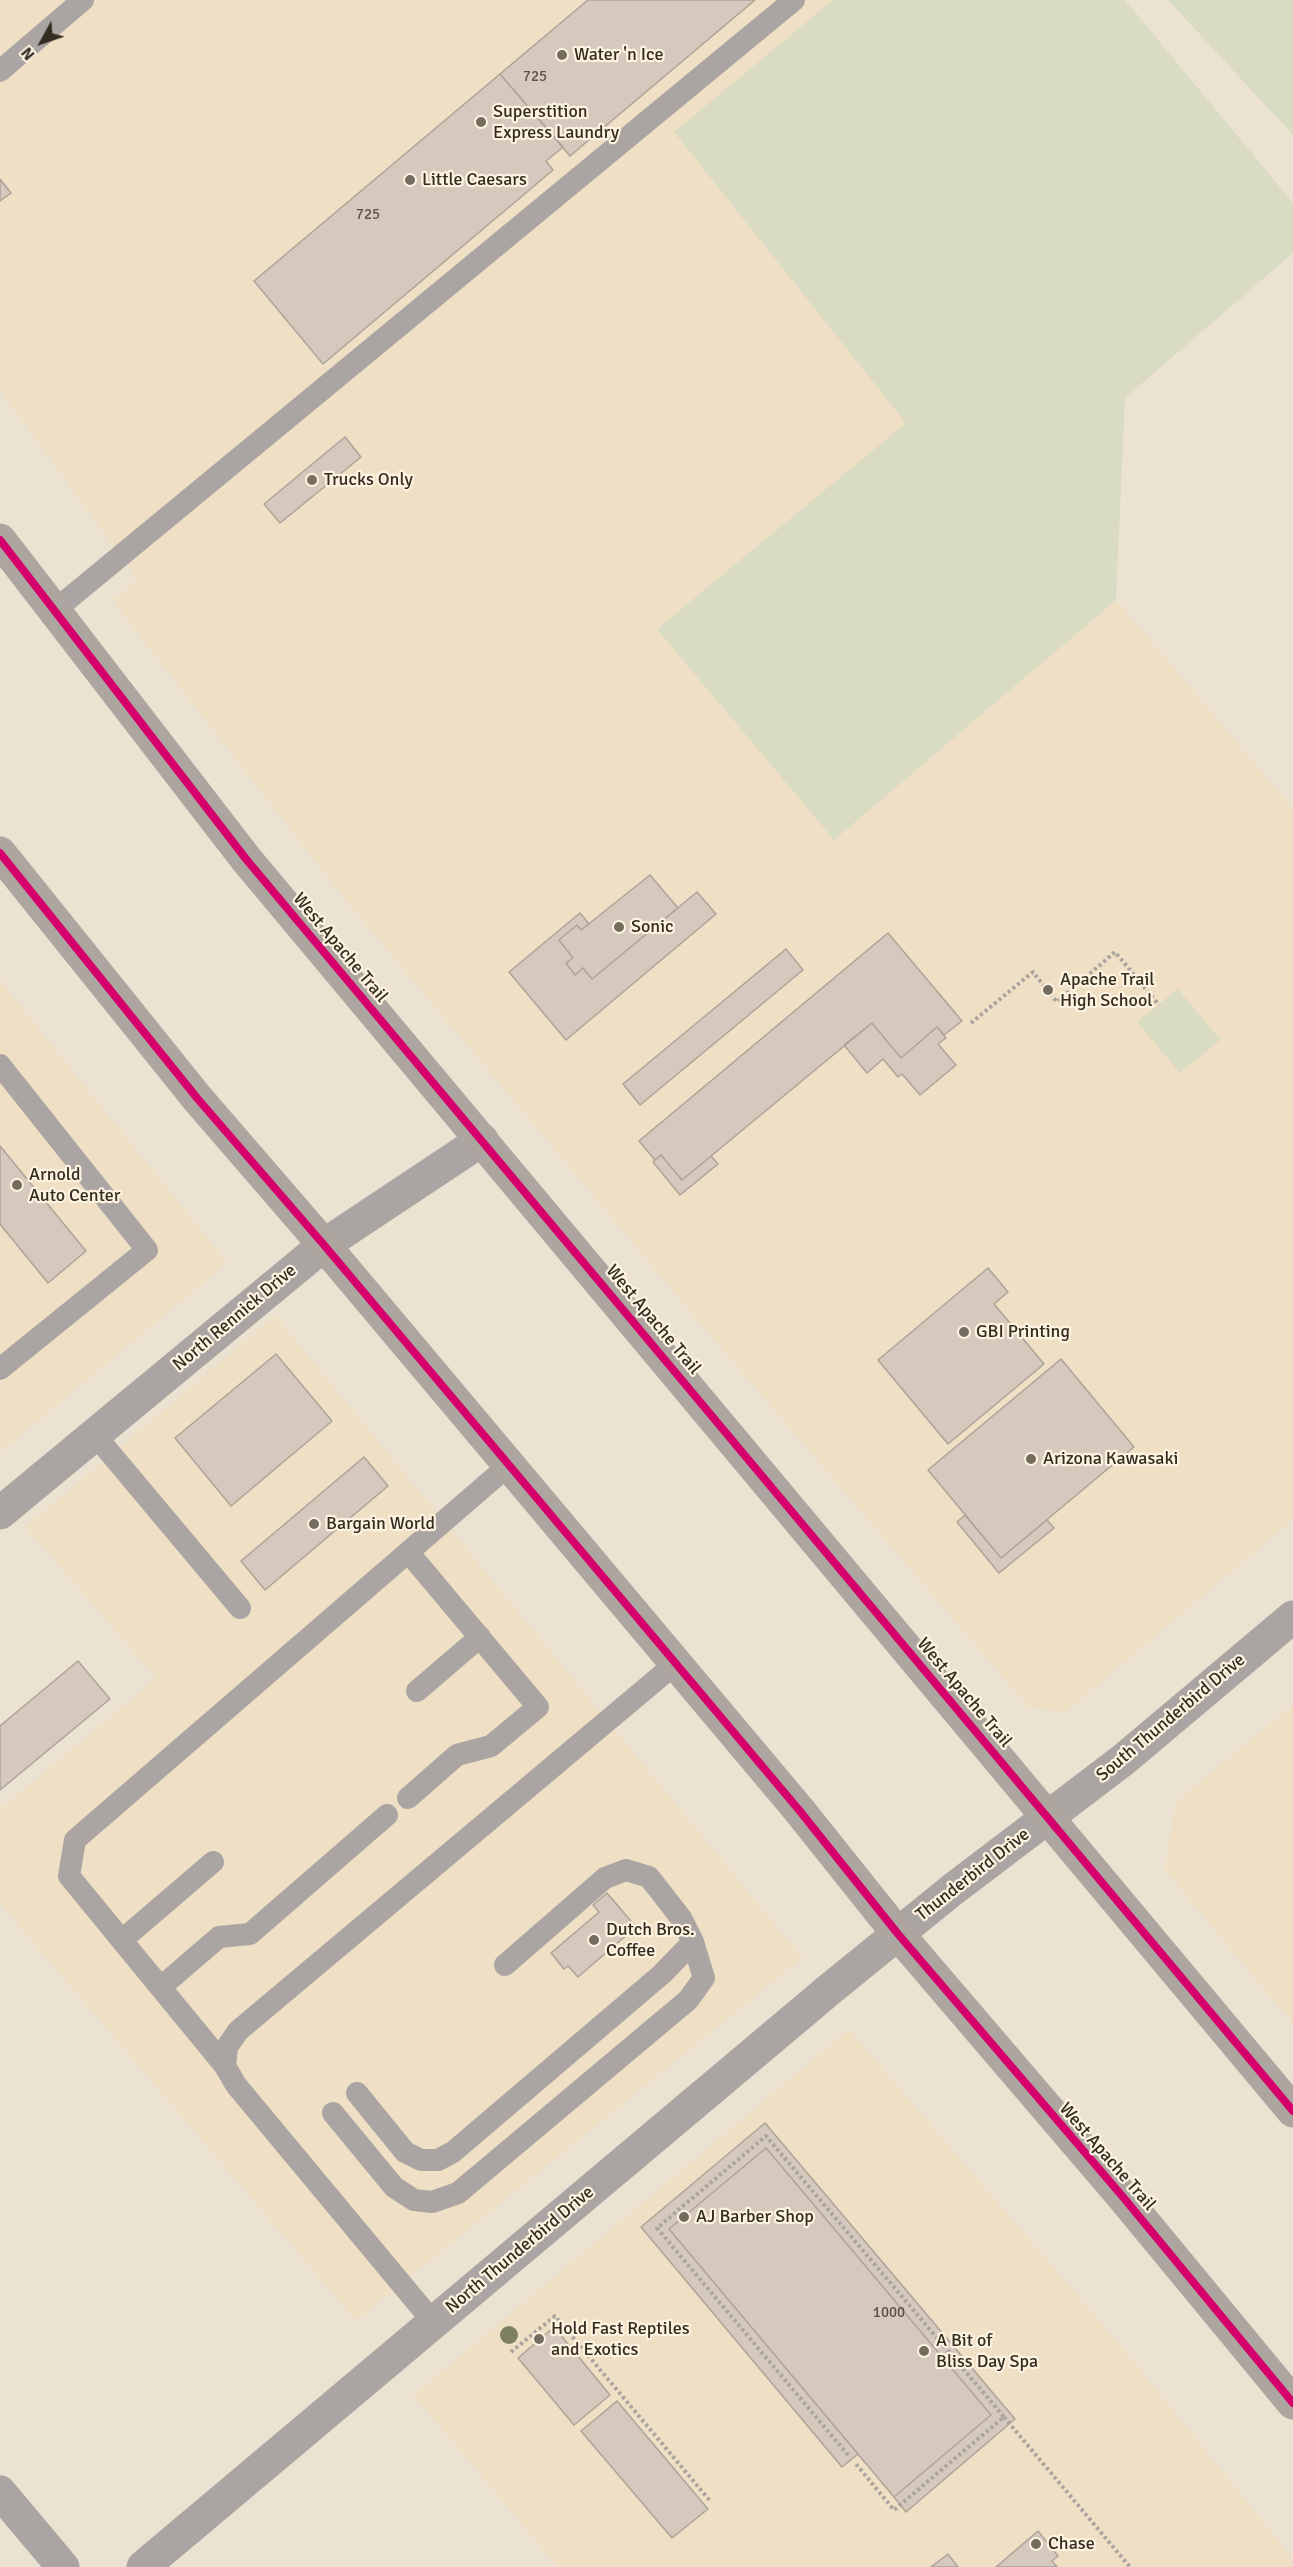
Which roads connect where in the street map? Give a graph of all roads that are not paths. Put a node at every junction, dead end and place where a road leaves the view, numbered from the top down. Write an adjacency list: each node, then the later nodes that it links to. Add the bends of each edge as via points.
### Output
1 (83, 0): 3 (lane)
2 (794, 0): 5 (lane)
3 (0, 71)
4 (0, 540): 5 (main road, West Apache Trail)
5 (54, 610): 8 (main road, West Apache Trail, via 246,859)
6 (0, 853): 9 (main road, West Apache Trail, via 197,1098)
7 (0, 1065): 10 (lane, via 147,1250)
8 (482, 1140): 9 (street, North Rennick Drive); 22 (main road, West Apache Trail)
9 (324, 1245): 11 (street, North Rennick Drive); 12 (main road, West Apache Trail)
10 (0, 1369)
11 (95, 1435): 13 (street, North Rennick Drive); 15 (lane)
12 (509, 1465): 14 (lane); 18 (main road, West Apache Trail)
13 (0, 1513)
14 (409, 1553): 17 (lane); 25 (lane, via 75,1840 69,1876)
15 (240, 1608)
16 (1293, 1617): 22 (street, South Thunderbird Drive, via 1123,1760)
17 (480, 1637): 19 (lane); 20 (lane, via 538,1707 491,1746 457,1755)
18 (675, 1664): 24 (main road, West Apache Trail); 29 (lane, via 238,2031 227,2047)
19 (417, 1691)
20 (408, 1798)
21 (387, 1815): 28 (lane, via 250,1934 219,1937)
22 (1048, 1817): 24 (street, Thunderbird Drive); 31 (main road, West Apache Trail)
23 (213, 1862): 25 (lane)
24 (898, 1934): 33 (street, North Thunderbird Drive); 34 (main road, West Apache Trail)
25 (122, 1940): 28 (lane)
26 (693, 1942): 27 (lane, via 681,1918 649,1877 626,1870 605,1878); 30 (lane, via 662,1974 453,2152 438,2160 421,2160 405,2152); 32 (lane, via 704,1978 688,2000 458,2193 432,2202 414,2200 394,2187)
27 (505, 1965)
28 (160, 1988): 29 (lane)
29 (225, 2066): 33 (lane, via 236,2085)
30 (357, 2093)
31 (1293, 2111)
32 (333, 2113)
33 (434, 2323): 37 (street, North Thunderbird Drive)
34 (1293, 2403)
35 (0, 2492): 36 (street)
36 (63, 2567)
37 (143, 2567)

